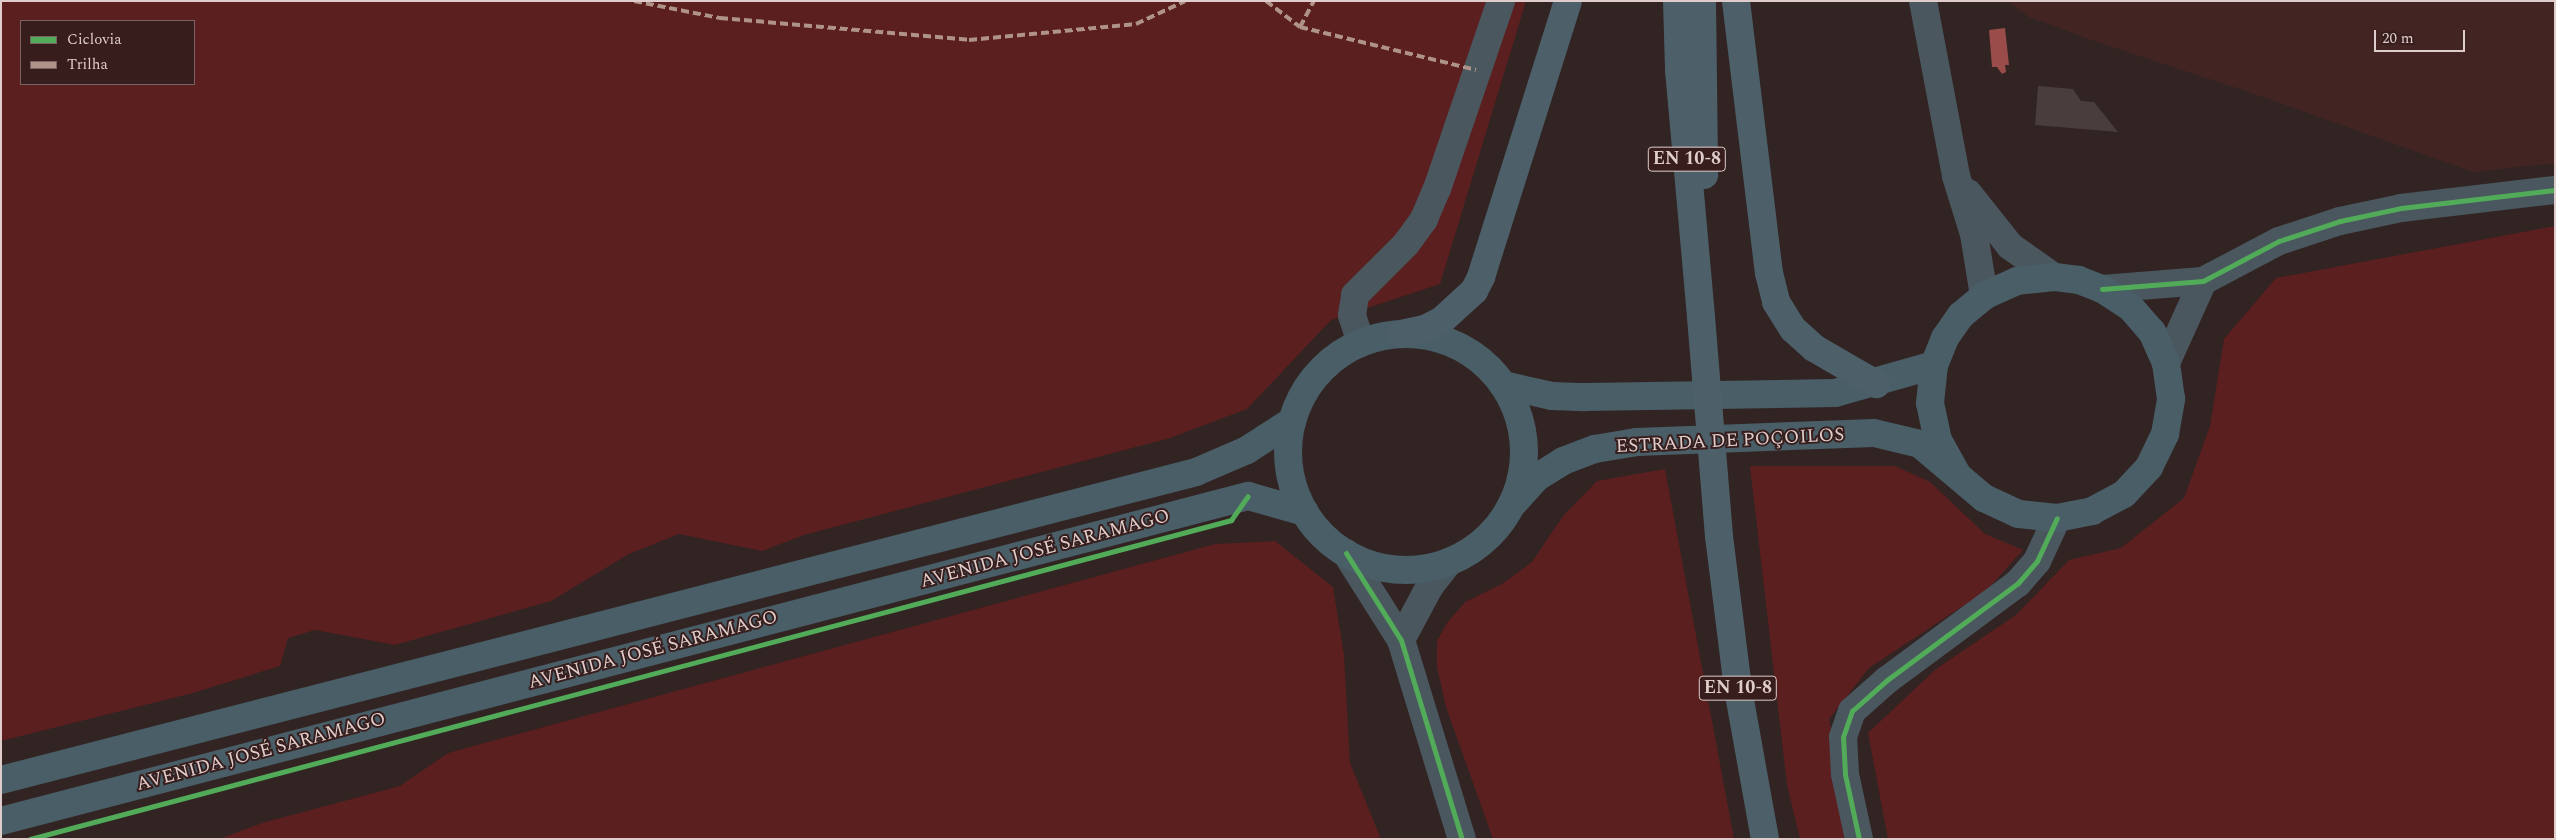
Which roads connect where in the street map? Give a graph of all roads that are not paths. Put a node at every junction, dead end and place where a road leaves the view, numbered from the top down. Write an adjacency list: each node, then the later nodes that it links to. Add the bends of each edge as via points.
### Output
1 (1501, 1): 15 (street, via 1438,189 1424,219 1406,244 1355,295 1352,315)
2 (1568, 1): 14 (highway, via 1481,278 1463,303 1441,321 1425,329)
3 (1677, 1): 13 (highway, EN 10-8, via 1679,70)
4 (1702, 1): 13 (highway, EN 10-8, via 1705,95)
5 (1736, 1): 18 (highway, via 1769,273 1776,302 1793,329 1814,348)
6 (1923, 1): 7 (street, ESTRADA DE POÇOILOS)
7 (1956, 176): 9 (street, ESTRADA DE POÇOILOS, via 2010,246); 12 (street, ESTRADA DE POÇOILOS, via 1974,234)
8 (2555, 190): 10 (street, via 2401,208 2340,221 2279,241)
9 (2054, 277): 11 (main road, ESTRADA DE POÇOILOS, via 2079,280); 12 (main road, ESTRADA DE POÇOILOS, via 2017,281)
10 (2203, 282): 11 (street); 16 (street)
11 (2102, 289): 16 (main road, ESTRADA DE POÇOILOS, via 2130,307 2152,332)
12 (1984, 296): 17 (main road, ESTRADA DE POÇOILOS, via 1961,315 1945,338)
13 (1701, 317): 31 (highway, EN 10-8, bridge, via 1719,536 1738,689)
14 (1401, 334): 15 (main road, ESTRADA DE POÇOILOS); 19 (main road, ESTRADA DE POÇOILOS, via 1421,334 1458,346 1476,356)
15 (1361, 342): 20 (main road, ESTRADA DE POÇOILOS, via 1324,366 1307,389)
16 (2166, 363): 24 (main road, ESTRADA DE POÇOILOS, via 2171,399 2165,434 2149,467 2124,494 2100,507)
17 (1934, 365): 18 (main road); 21 (main road, ESTRADA DE POÇOILOS, via 1930,403 1938,440)
18 (1876, 384): 19 (main road, via 1835,393 1585,398 1552,396)
19 (1503, 385): 22 (main road, ESTRADA DE POÇOILOS, via 1521,423 1524,444 1519,486)
20 (1292, 422): 23 (main road, ESTRADA DE POÇOILOS, via 1289,467); 28 (main road, AVENIDA JOSÉ SARAMAGO, via 1247,450 1196,472)
21 (1956, 473): 22 (main road, ESTRADA DE POÇOILOS, via 1920,444 1874,433 1637,442 1595,450 1563,461 1536,478); 24 (main road, ESTRADA DE POÇOILOS, via 1984,498 2019,514)
22 (1511, 506): 26 (main road, ESTRADA DE POÇOILOS, via 1492,534)
23 (1305, 512): 25 (main road, ESTRADA DE POÇOILOS, via 1321,533); 29 (main road, AVENIDA JOSÉ SARAMAGO, via 1248,496)
24 (2056, 518): 32 (street, via 2037,561 2018,583 1887,680 1852,711 1843,737 1845,774)
25 (1346, 553): 26 (main road, ESTRADA DE POÇOILOS, via 1386,568 1428,568); 27 (street, ESTRADA DE POÇOILOS)
26 (1449, 562): 27 (street, ESTRADA DE POÇOILOS, via 1430,586)
27 (1401, 640): 30 (street, ESTRADA DE POÇOILOS)
28 (1, 780)
29 (1, 821)
30 (1462, 839)
31 (1765, 839)
32 (1859, 839)

